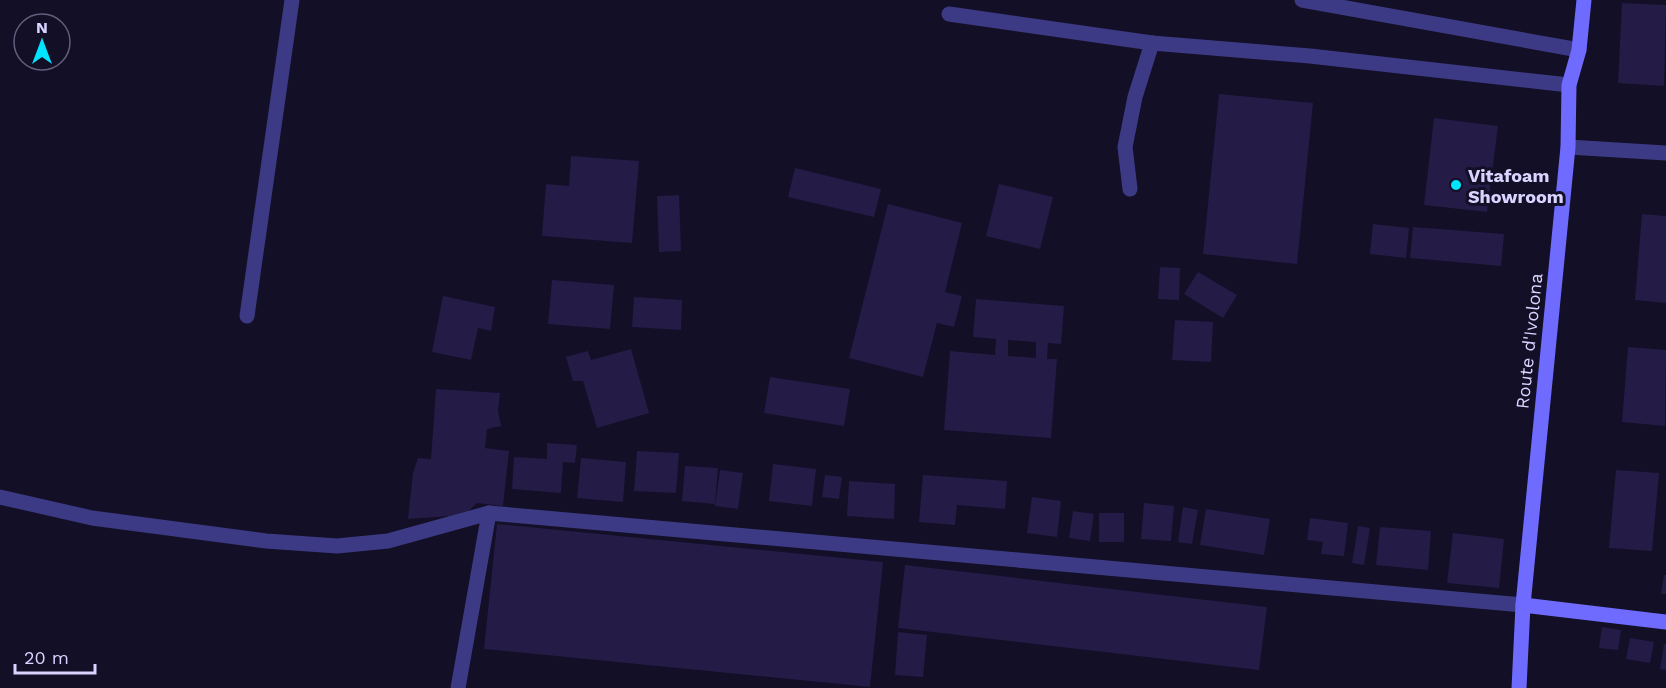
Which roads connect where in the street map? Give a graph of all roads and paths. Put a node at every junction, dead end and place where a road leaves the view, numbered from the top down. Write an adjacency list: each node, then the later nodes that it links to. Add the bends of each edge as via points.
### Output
1 (292, 0): 11 (street)
2 (1302, 0): 6 (street)
3 (1584, 0): 6 (main road, Route d'Ivolona)
4 (949, 14): 5 (street)
5 (1152, 43): 7 (street); 10 (street, via 1125,147)
6 (1579, 50): 7 (main road, Route d'Ivolona)
7 (1569, 85): 8 (main road, Route d'Ivolona)
8 (1568, 147): 9 (street); 14 (main road, Route d'Ivolona)
9 (1666, 153)
10 (1130, 189)
11 (247, 316)
12 (0, 497): 13 (street, via 92,518 337,546 388,540)
13 (489, 513): 14 (street); 16 (street)
14 (1523, 605): 15 (main road); 17 (main road, Route d'Ivolona)
15 (1666, 622)
16 (458, 688)
17 (1519, 688)

